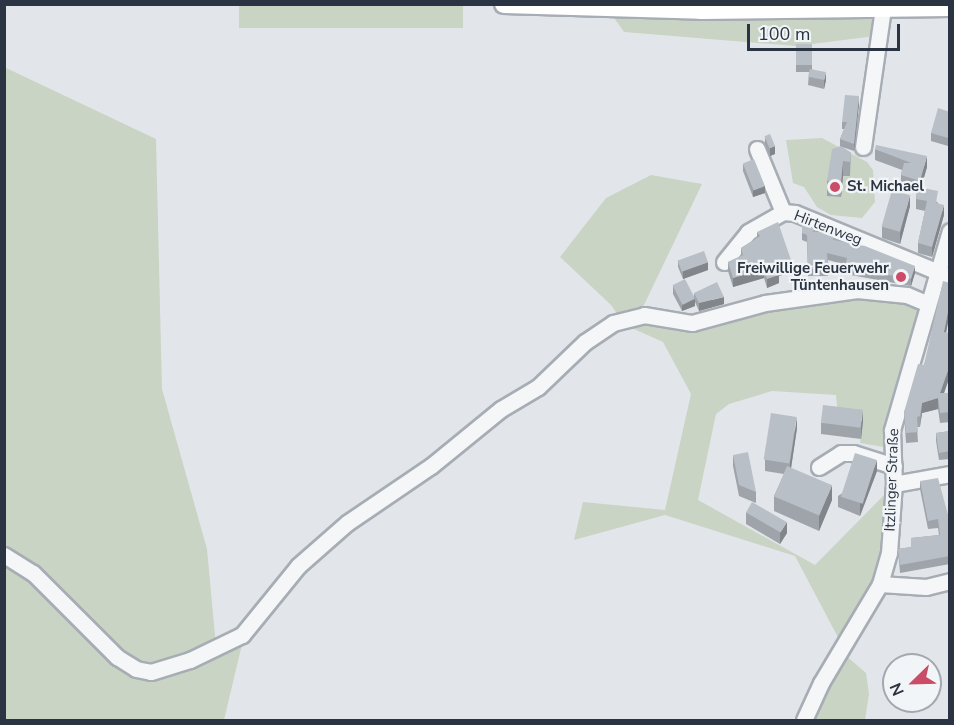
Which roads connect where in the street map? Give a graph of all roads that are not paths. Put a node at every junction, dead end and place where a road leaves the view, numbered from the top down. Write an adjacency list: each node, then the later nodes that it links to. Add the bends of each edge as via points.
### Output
1 (504, 4): 3 (main road, via 701,10)
2 (950, 7): 3 (main road)
3 (884, 8): 4 (street)
4 (863, 147)
5 (757, 149): 6 (street, Hirtenweg)
6 (783, 212): 8 (street, Hirtenweg, via 748,232); 9 (street, Hirtenweg, via 795,213)
7 (949, 241): 9 (street, Itzlinger Straße)
8 (724, 262)
9 (944, 275): 10 (street, Itzlinger Straße)
10 (926, 303): 11 (street, Itzlinger Straße, via 892,430); 15 (street, via 907,295 857,290 765,303 692,323 644,315 627,317 602,328 538,387 501,409 431,466 347,523 298,566 242,635 190,660 151,672 127,665 33,573)
11 (894, 466): 12 (street, via 854,453 841,453); 14 (street, Itzlinger Straße)
12 (819, 467)
13 (950, 474): 14 (street)
14 (894, 484): 17 (street, Itzlinger Straße, via 889,553)
15 (4, 555)
16 (950, 581): 17 (street, via 926,587)
17 (880, 584): 18 (street, Itzlinger Straße, via 855,622)
18 (804, 720)

